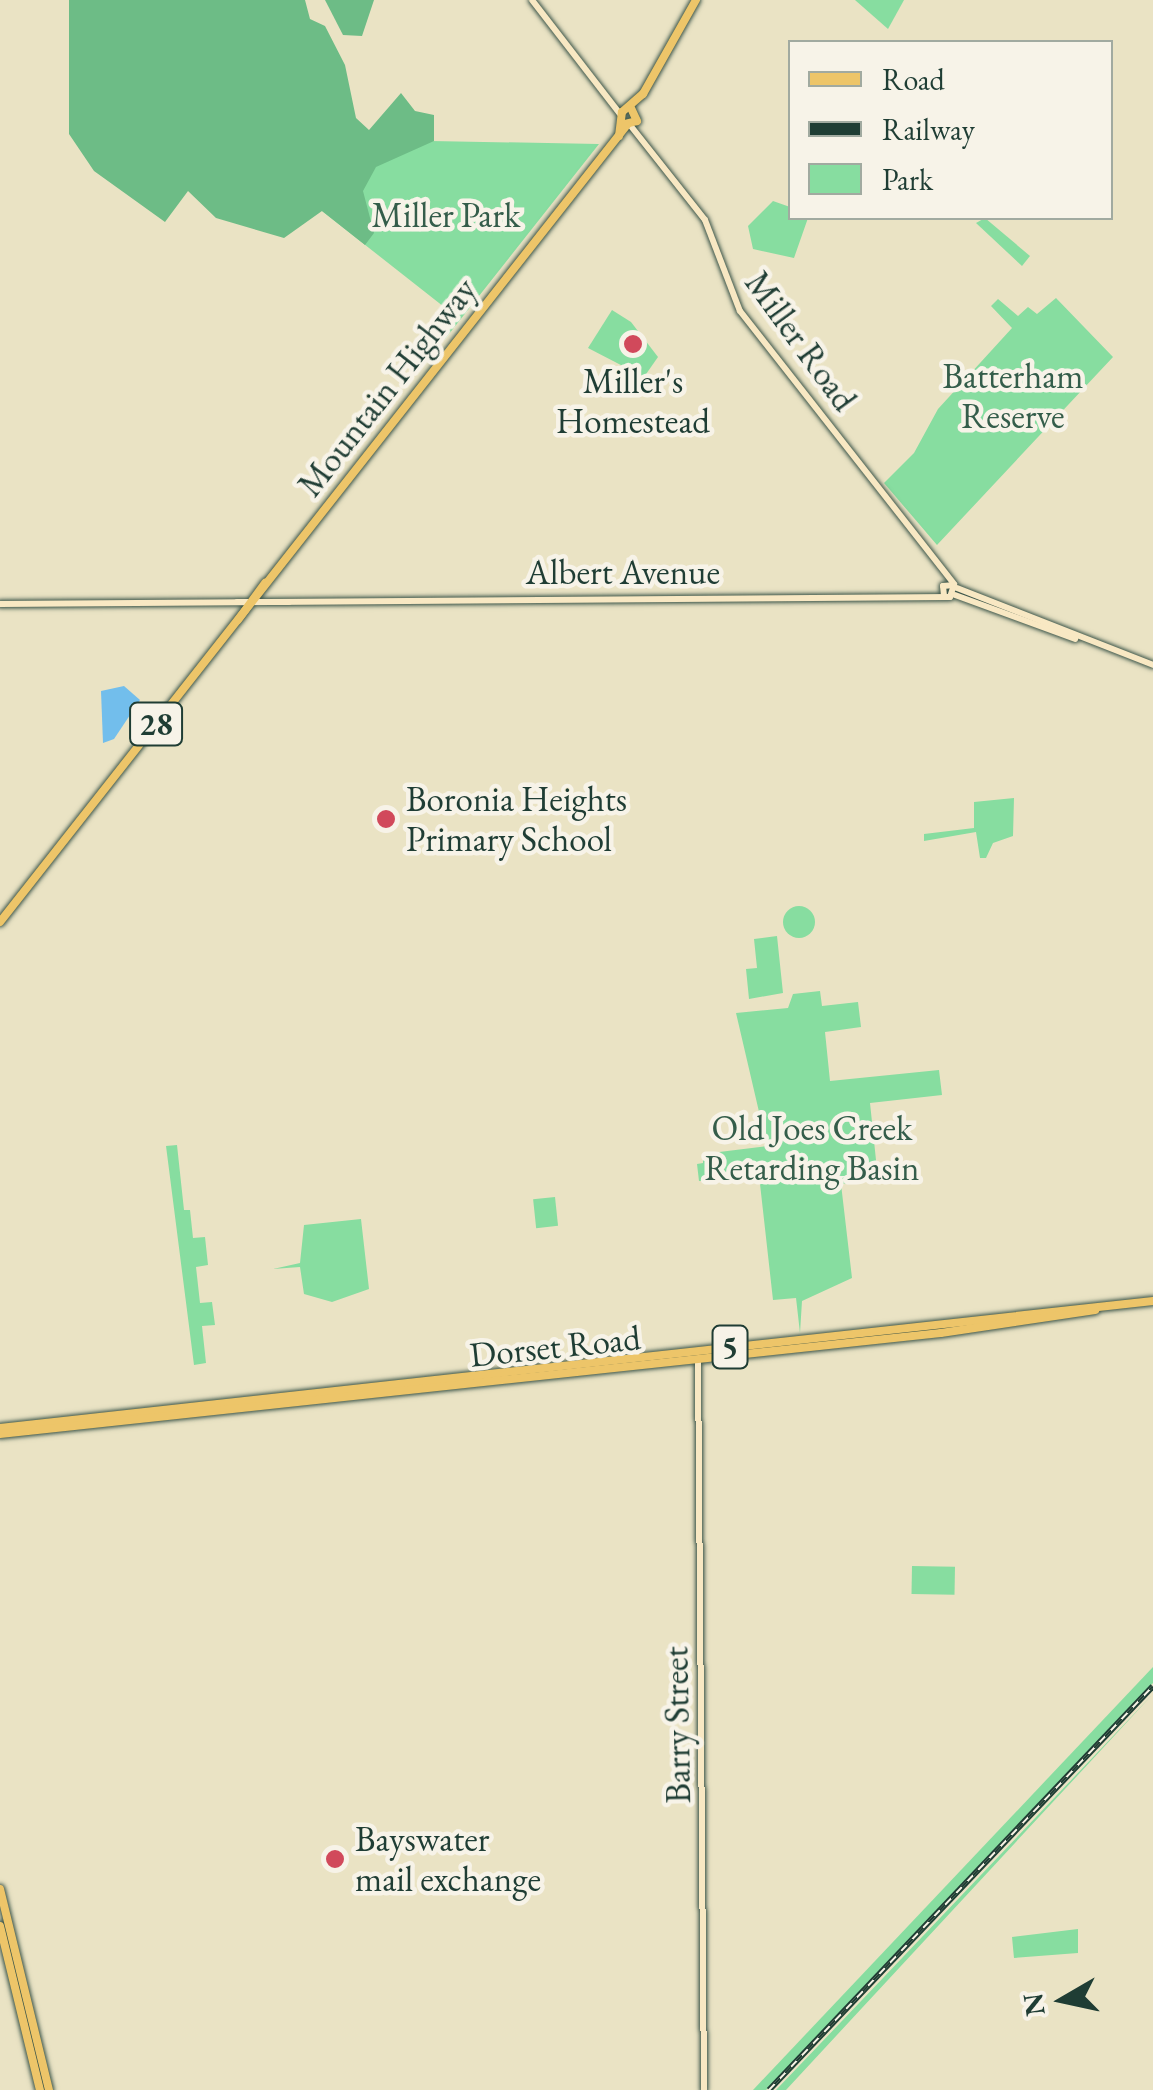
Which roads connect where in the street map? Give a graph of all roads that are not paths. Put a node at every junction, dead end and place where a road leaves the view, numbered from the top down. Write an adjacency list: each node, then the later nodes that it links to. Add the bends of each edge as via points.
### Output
1 (532, 0): 3 (main road)
2 (696, 0): 3 (main road, Mountain Highway / 28)
3 (629, 116): 4 (main road, Miller Road, via 705,220 740,311); 5 (main road, Mountain Highway / 28)
4 (942, 568): 6 (main road, Miller Road); 7 (main road, Miller Road)
5 (271, 579): 8 (main road); 10 (main road, Mountain Highway / 28)
6 (944, 589): 7 (main road); 7 (main road); 9 (main road, Albert Avenue)
7 (955, 589): 12 (main road)
8 (278, 598): 9 (main road, Albert Avenue); 10 (main road, Albert Avenue)
9 (325, 599): 10 (main road, Albert Avenue)
10 (254, 601): 11 (main road); 13 (main road, Mountain Highway / 28)
11 (0, 604)
12 (1153, 665)
13 (0, 922)
14 (1153, 1302): 15 (main road, Dorset Road / 5)
15 (698, 1354): 16 (main road, Dorset Road / 5); 26 (main road, Barry Street)
16 (226, 1405): 17 (main road, Dorset Road / 5); 18 (main road, Dorset Road / 5)
17 (158, 1408): 18 (main road); 19 (main road, Dorset Road / 5)
18 (165, 1416): 19 (main road, Dorset Road / 5)
19 (89, 1420): 20 (main road, Dorset Road / 5)
20 (0, 1431)
21 (0, 1889): 23 (main road)
22 (0, 1926): 23 (main road)
23 (21, 1992): 24 (main road); 25 (main road)
24 (40, 2090)
25 (49, 2090)
26 (704, 2090)

